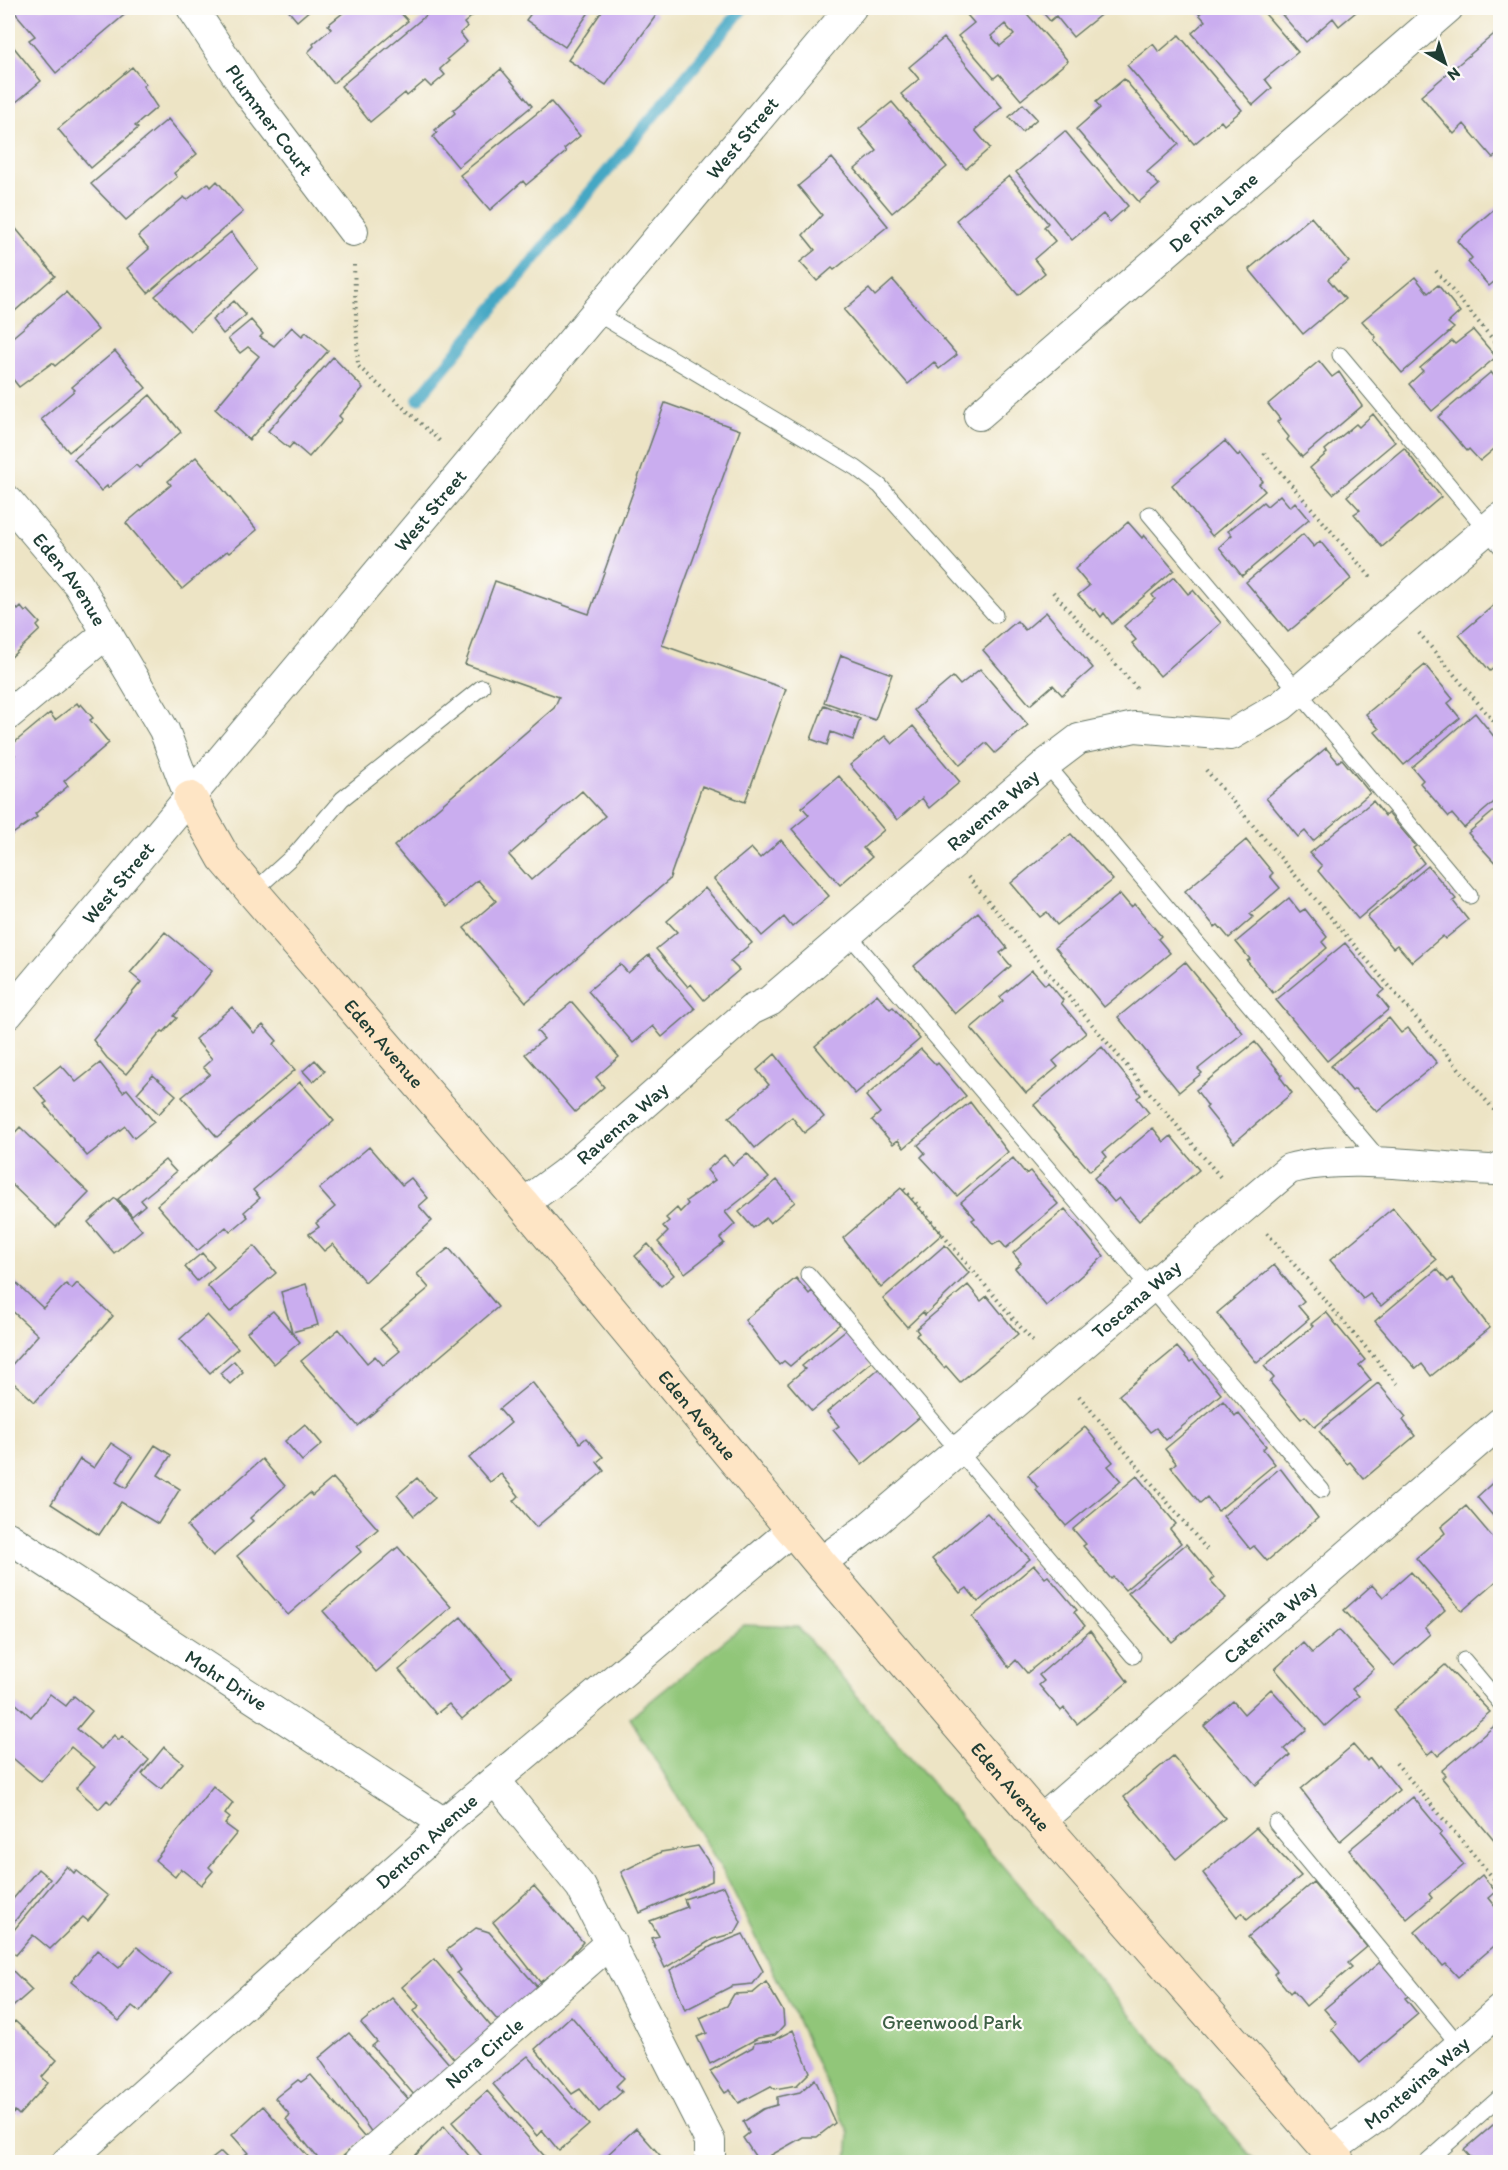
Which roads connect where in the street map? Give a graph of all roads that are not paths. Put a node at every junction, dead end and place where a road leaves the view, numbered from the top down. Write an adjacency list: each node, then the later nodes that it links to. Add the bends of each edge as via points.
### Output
1 (192, 8): 4 (street, Plummer Court, via 247,91)
2 (851, 8): 5 (street, West Street)
3 (1448, 8): 7 (street, De Pina Lane)
4 (353, 231)
5 (596, 313): 11 (lane, via 880,486); 17 (street, West Street)
6 (1340, 355): 10 (lane)
7 (979, 415)
8 (8, 501): 12 (street, Eden Avenue, via 78,584)
9 (1149, 514): 14 (lane)
10 (1496, 531): 14 (street, Ravenna Way)
11 (995, 615)
12 (107, 633): 15 (street, Eden Avenue); 17 (street, Eden Avenue, via 164,730)
13 (482, 687): 18 (lane, via 342,799 296,853)
14 (1296, 693): 16 (street, Ravenna Way, via 1231,735 1135,727 1078,739); 19 (lane)
15 (8, 714)
16 (1046, 764): 20 (street, Ravenna Way); 22 (lane)
17 (190, 798): 18 (street, Eden Avenue, via 224,858); 21 (street, West Street)
18 (252, 892): 24 (street, Eden Avenue)
19 (1470, 896)
20 (849, 934): 24 (street, Ravenna Way, via 770,1001 751,1010 565,1173); 26 (lane)
21 (8, 1014)
22 (1383, 1164): 23 (street, Toscana Way, via 1448,1169); 26 (street, Toscana Way, via 1307,1164 1289,1169)
23 (1500, 1167)
24 (523, 1204): 30 (street, Eden Avenue)
25 (808, 1274): 28 (lane)
26 (1149, 1287): 28 (street, Toscana Way); 29 (lane)
27 (1500, 1423): 37 (street, Caterina Way)
28 (957, 1451): 32 (street, Toscana Way, via 869,1527); 33 (lane)
29 (1322, 1490)
30 (793, 1529): 32 (street, Eden Avenue); 36 (street, Denton Avenue)
31 (8, 1537): 38 (street, Mohr Drive)
32 (820, 1563): 37 (street, Eden Avenue)
33 (1133, 1656)
34 (1464, 1660): 35 (lane)
35 (1500, 1703)
36 (495, 1780): 38 (street, Denton Avenue); 40 (street, via 581,1887)
37 (1040, 1821): 44 (street, Eden Avenue)
38 (444, 1822): 45 (street, Denton Avenue)
39 (1276, 1823): 42 (lane)
40 (611, 1942): 46 (street, Nora Circle); 47 (street, via 710,2141)
41 (1500, 2010): 42 (street, Montevina Way)
42 (1459, 2045): 44 (street, Montevina Way)
43 (1500, 2097): 48 (lane)
44 (1334, 2157)
45 (67, 2163)
46 (359, 2163)
47 (710, 2163)
48 (1427, 2163)

